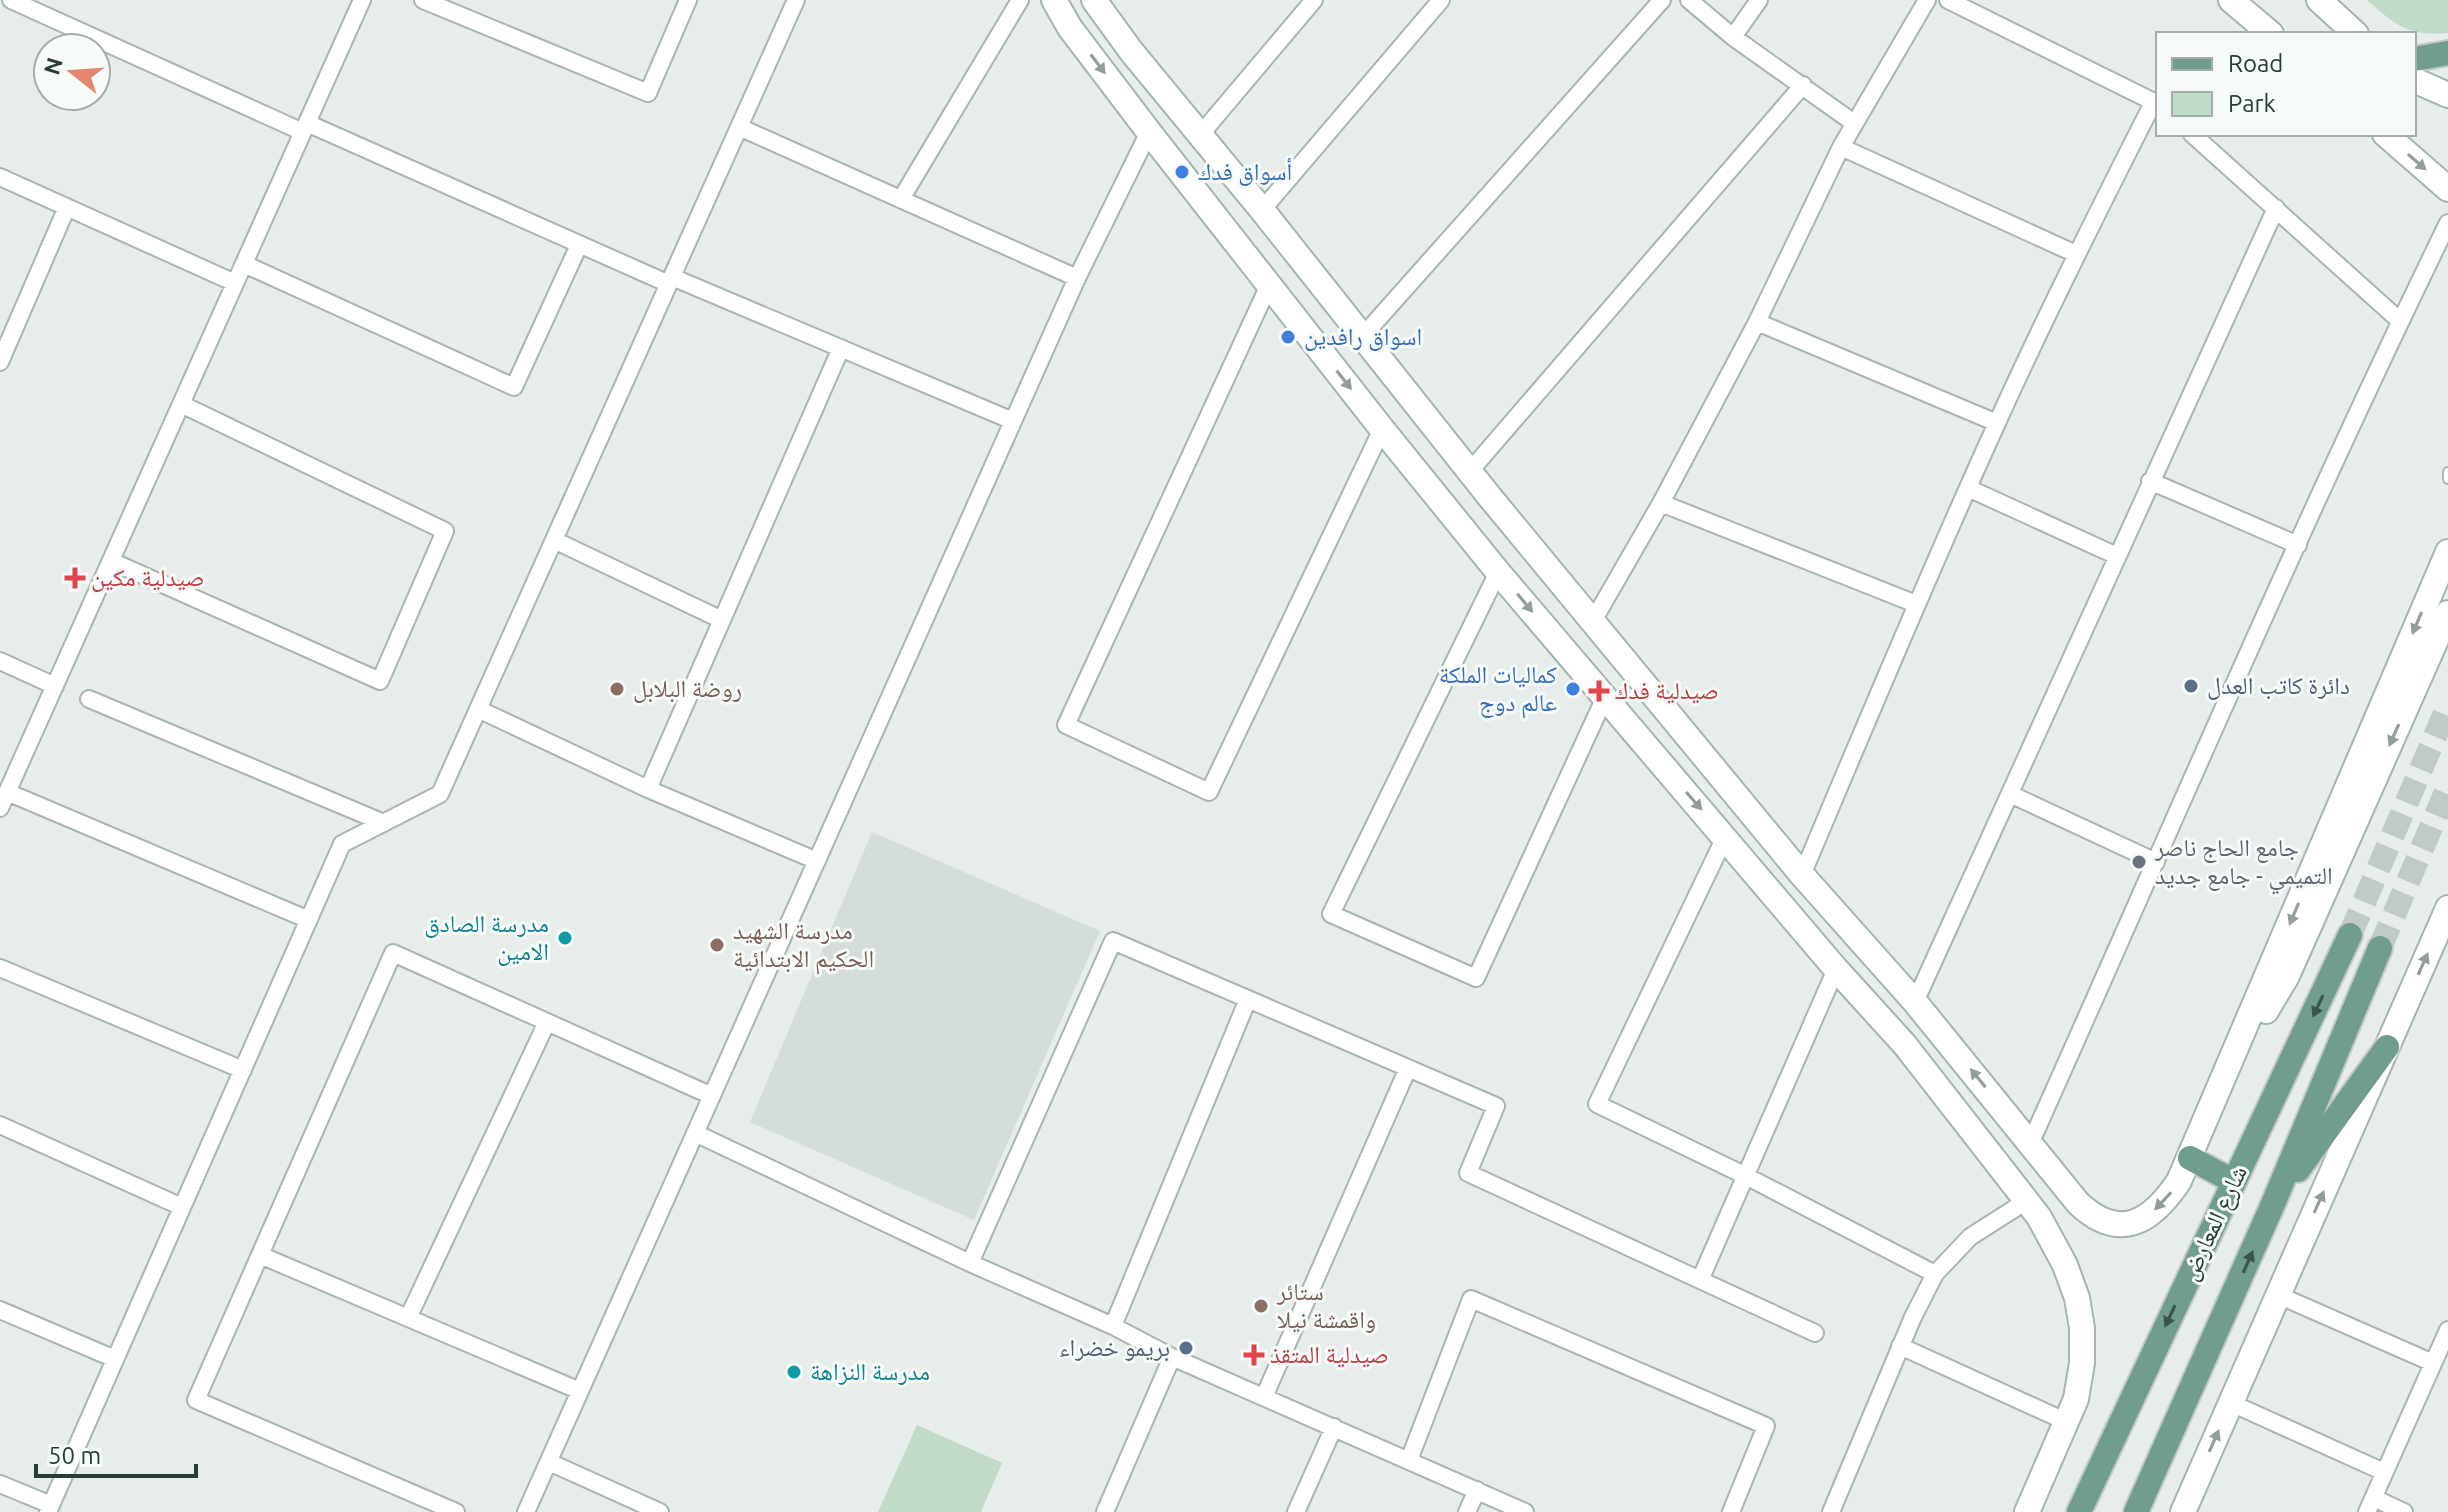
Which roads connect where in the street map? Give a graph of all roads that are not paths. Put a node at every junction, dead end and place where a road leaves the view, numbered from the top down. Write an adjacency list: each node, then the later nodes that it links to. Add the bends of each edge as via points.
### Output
1 (11, 0): 28 (street)
2 (362, 0): 28 (street)
3 (423, 0): 4 (street, via 648,93)
4 (688, 0)
5 (796, 0): 29 (street)
6 (1020, 0): 37 (street)
7 (1054, 0): 30 (main road, one-way to 30)
8 (1314, 0): 31 (street)
9 (1441, 0): 40 (street)
10 (1662, 0): 51 (street)
11 (1689, 0): 20 (street)
12 (1759, 0): 20 (street)
13 (1927, 0): 27 (street)
14 (1948, 0): 26 (street)
15 (2231, 0): 18 (main road)
16 (2319, 0): 19 (main road)
17 (1099, 3): 31 (main road)
18 (2269, 32)
19 (2354, 32)
20 (1733, 37): 24 (street)
21 (2448, 53): 22 (main road)
22 (2416, 59)
23 (2416, 81): 25 (main road)
24 (1803, 85): 27 (street); 58 (street)
25 (2448, 95)
26 (2156, 103): 43 (street)
27 (1854, 123): 34 (street)
28 (305, 127): 42 (street); 44 (street)
29 (739, 127): 37 (street); 46 (street)
30 (1149, 132): 45 (street); 48 (main road)
31 (1200, 135): 40 (main road)
32 (2194, 136): 39 (street)
33 (2387, 136): 36 (main road, one-way to 36)
34 (1841, 147): 43 (street); 50 (street)
35 (0, 177): 38 (street)
36 (2448, 189)
37 (901, 199): 45 (street)
38 (67, 207): 47 (street); 53 (street)
39 (2276, 208): 49 (street); 61 (street)
40 (1262, 210): 51 (main road)
41 (2448, 223): 49 (street)
42 (579, 245): 44 (street, via 514,387); 46 (street)
43 (2076, 254): 56 (street)
44 (244, 264): 47 (street)
45 (1077, 278): 55 (street)
46 (670, 280): 52 (street); 66 (street)
47 (235, 283): 54 (street)
48 (1269, 285): 57 (main road, one-way to 57); 57 (street, via 1066,725 1209,792)
49 (2400, 321): 67 (street)
50 (1757, 322): 56 (street); 64 (street)
51 (1362, 337): 58 (main road)
52 (841, 348): 55 (street); 74 (street)
53 (2, 351)
54 (181, 404): 70 (street); 70 (street, via 445,531 380,681)
55 (1013, 421): 87 (street)
56 (1997, 423): 62 (street)
57 (1382, 429): 65 (main road)
58 (1470, 471): 63 (main road)
59 (2448, 472): 60 (lane)
60 (2448, 479)
61 (2150, 481): 67 (street); 69 (street)
62 (1968, 488): 69 (street); 72 (street)
63 (1489, 496): 65 (main road); 75 (main road)
64 (1661, 503): 72 (street); 75 (street)
65 (1459, 521): 71 (main road)
66 (554, 540): 74 (street); 80 (street)
67 (2298, 545): 88 (street)
68 (2448, 552): 100 (main road, one-way to 100)
69 (2117, 556): 83 (street)
70 (111, 561): 77 (street)
71 (1498, 572): 78 (main road, one-way to 78); 78 (street, via 1331,914 1476,978)
72 (1916, 604): 89 (street)
73 (2448, 613): 100 (main road, one-way to 100, via 2287,976)
74 (722, 620): 81 (street)
75 (1593, 621): 89 (main road)
76 (0, 661): 77 (street)
77 (55, 686): 82 (street)
78 (1605, 697): 86 (main road, one-way to 86)
79 (89, 699): 85 (street)
80 (478, 709): 81 (street); 85 (street, via 440,794)
81 (648, 789): 87 (street)
82 (7, 792): 84 (street); 91 (street)
83 (2010, 794): 88 (street); 97 (street)
84 (0, 808)
85 (384, 823): 91 (street, via 342,844)
86 (1725, 837): 95 (main road); 109 (street, via 1597,1104)
87 (817, 861): 103 (street)
88 (2156, 862): 106 (street)
89 (1802, 875): 97 (main road)
90 (2448, 908): 99 (main road, one-way to 90)
91 (309, 920): 102 (street)
92 (2350, 935): 110 (main road, شارع المعارض, one-way to 110)
93 (2380, 948): 112 (main road, شارع المعارض)
94 (0, 968): 102 (street)
95 (1836, 969): 107 (main road, via 1905,1045); 109 (street)
96 (1248, 999): 101 (street); 115 (street, via 1113,941); 121 (street)
97 (1915, 1002): 106 (main road, one-way to 97)
98 (547, 1022): 103 (street); 114 (street, via 393,953); 120 (street)
99 (2387, 1047): 112 (main road); 118 (main road, one-way to 99)
100 (2234, 1055): 108 (main road)
101 (1408, 1068): 117 (street, via 1496,1106 1468,1173); 129 (street)
102 (243, 1070): 113 (street)
103 (712, 1096): 105 (street)
104 (0, 1125): 113 (street)
105 (695, 1133): 115 (street); 128 (street)
106 (2024, 1136): 107 (main road); 108 (main road, one-way to 106, via 2158,1208 2143,1219 2112,1224 2078,1203)
107 (1988, 1152): 111 (main road)
108 (2190, 1158): 110 (main road)
109 (1744, 1175): 116 (street); 117 (street)
110 (2233, 1181): 150 (main road, شارع المعارض, one-way to 150)
111 (2028, 1200): 116 (street, via 1970,1237); 131 (main road, via 2065,1265 2077,1298 2082,1363)
112 (2273, 1204): 151 (main road, شارع المعارض, one-way to 112)
113 (182, 1207): 126 (street)
114 (260, 1255): 120 (street); 140 (street, via 196,1400)
115 (970, 1263): 121 (street)
116 (1935, 1274): 124 (street)
117 (1700, 1280): 123 (street)
118 (2278, 1295): 127 (street); 130 (main road)
119 (0, 1310): 126 (street)
120 (408, 1318): 128 (street)
121 (1113, 1326): 125 (street)
122 (2448, 1330): 127 (street)
123 (1815, 1333)
124 (1900, 1346): 131 (street); 148 (street)
125 (1172, 1357): 129 (street); 143 (street)
126 (115, 1359): 139 (street)
127 (2433, 1363): 135 (street)
128 (580, 1391): 134 (street)
129 (1264, 1397): 132 (street)
130 (2231, 1403): 135 (street); 152 (main road, one-way to 130)
131 (2067, 1422): 149 (main road)
132 (1334, 1427): 133 (street); 144 (street)
133 (1409, 1460): 137 (street); 147 (street, via 1471,1299 1766,1426)
134 (549, 1462): 141 (street); 142 (street)
135 (2384, 1472): 138 (street)
136 (0, 1484): 139 (street)
137 (1477, 1490): 145 (street); 146 (street)
138 (2370, 1505): 153 (street)
139 (49, 1509)
140 (456, 1512)
141 (526, 1512)
142 (660, 1512)
143 (1105, 1512)
144 (1296, 1512)
145 (1467, 1512)
146 (1525, 1512)
147 (1731, 1512)
148 (1831, 1512)
149 (2027, 1512)
150 (2079, 1512)
151 (2136, 1512)
152 (2183, 1512)
153 (2404, 1512)

